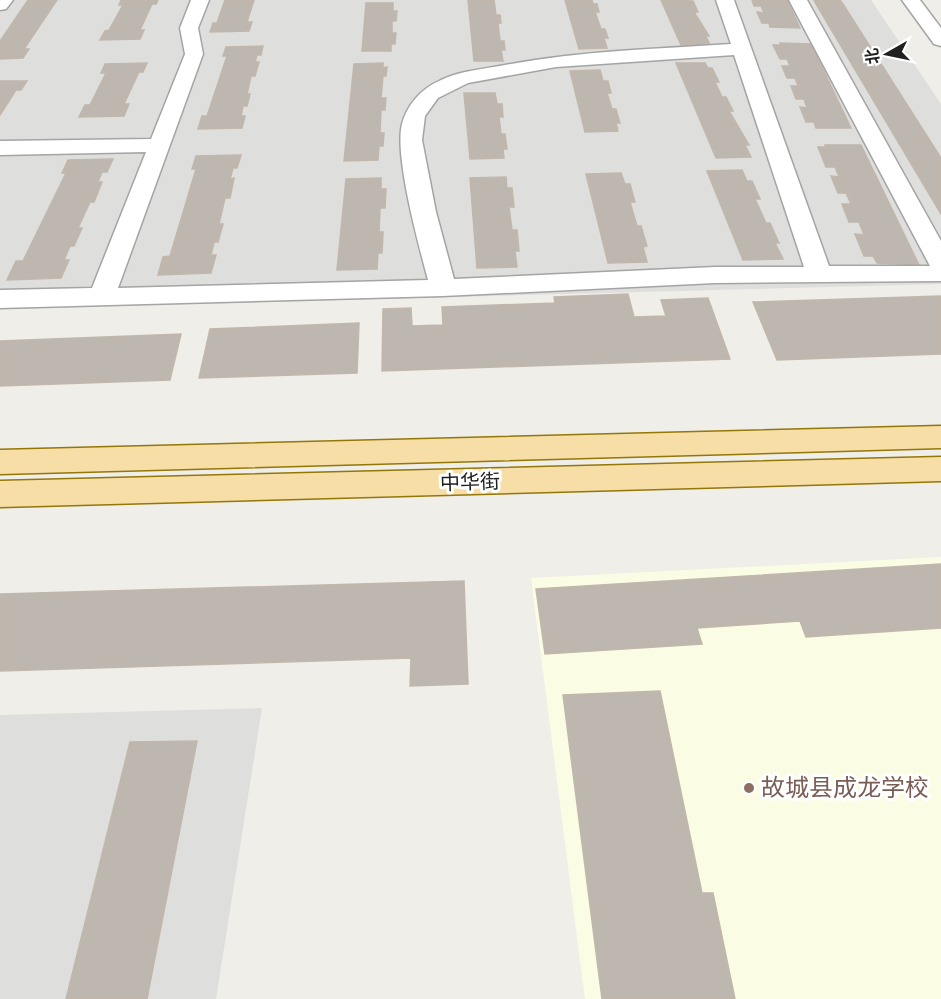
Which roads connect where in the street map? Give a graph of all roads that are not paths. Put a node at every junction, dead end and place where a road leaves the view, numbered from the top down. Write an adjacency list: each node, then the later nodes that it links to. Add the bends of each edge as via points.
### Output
1 (4, 0): 6 (street)
2 (200, 0): 9 (street, via 189,28 194,54)
3 (725, 0): 8 (street)
4 (798, 0): 11 (street)
5 (911, 0): 7 (street)
6 (0, 5)
7 (941, 40)
8 (742, 49): 13 (street); 14 (street, via 556,61 464,78 434,90 418,109 411,141 420,201)
9 (159, 145): 10 (street); 15 (street)
10 (0, 148)
11 (941, 264)
12 (941, 272): 13 (street)
13 (819, 274): 14 (street)
14 (443, 288): 15 (street)
15 (102, 296): 16 (street)
16 (0, 299)
17 (941, 438): 18 (main road, 中华街)
18 (0, 462)
19 (941, 469): 20 (main road, 中华街)
20 (0, 494)

